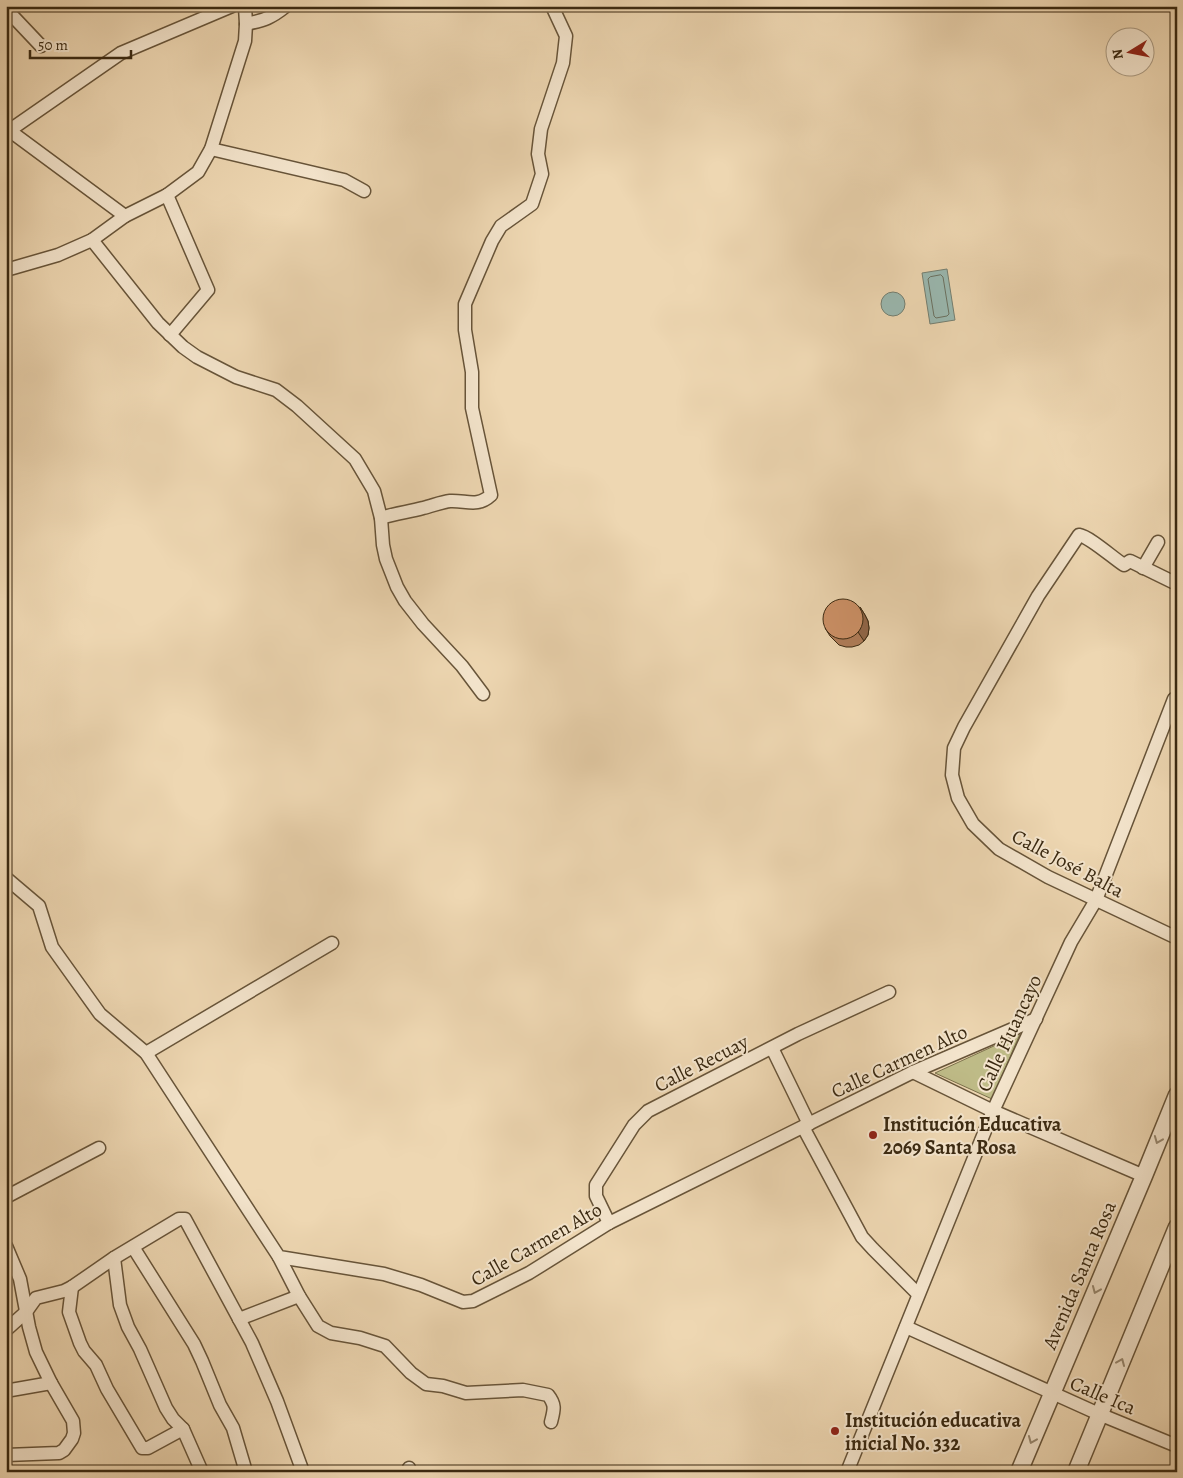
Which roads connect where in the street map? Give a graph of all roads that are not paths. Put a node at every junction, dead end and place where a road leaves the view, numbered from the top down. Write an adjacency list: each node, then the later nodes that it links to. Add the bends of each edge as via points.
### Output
1 (232, 6): 8 (street, via 121,53)
2 (245, 6): 6 (street)
3 (286, 6): 6 (street, via 265,20)
4 (552, 6): 16 (street, via 566,36 563,63 541,128 538,154 542,174 532,204 501,226 492,241 465,304 472,408 491,495 479,502 451,501)
5 (6, 9): 7 (street)
6 (246, 24): 9 (street, via 245,41)
7 (41, 46)
8 (8, 129): 12 (street)
9 (211, 149): 10 (street, via 344,180); 11 (street, via 198,172)
10 (364, 191)
11 (167, 195): 12 (street); 15 (street, via 208,290)
12 (125, 216): 13 (street)
13 (92, 240): 14 (street, via 58,255); 15 (street)
14 (6, 270)
15 (170, 336): 16 (street, via 198,357 236,377 276,390 297,406 355,459 374,491)
16 (381, 518): 20 (street, via 390,572 405,601)
17 (1158, 542): 18 (street)
18 (1143, 568): 19 (street); 23 (street, Calle José Balta, via 1130,562 1124,565 1079,535 1030,610 954,748 952,775 958,798 973,824 999,849)
19 (1177, 584)
20 (483, 694)
21 (1177, 697): 23 (street, Calle Huancayo)
22 (6, 878): 29 (street, via 39,906 52,947 100,1014)
23 (1096, 900): 24 (street, Calle José Balta); 27 (street, Calle Huancayo, via 1071,942)
24 (1177, 938)
25 (332, 943): 29 (street)
26 (889, 992): 28 (street, Calle Recuay)
27 (1036, 1019): 30 (street, Calle Carmen Alto); 32 (street, Calle Huancayo)
28 (772, 1048): 33 (street); 37 (street, Calle Recuay, via 648,1111 634,1125 596,1185 596,1196)
29 (146, 1054): 41 (street)
30 (913, 1072): 32 (street); 33 (street, Calle Carmen Alto)
31 (1177, 1095): 35 (street, Avenida Santa Rosa, one-way to 35)
32 (993, 1111): 35 (street); 44 (street, Calle Huancayo)
33 (806, 1125): 37 (street, Calle Carmen Alto); 44 (street, via 862,1237)
34 (99, 1148): 36 (street)
35 (1144, 1176): 52 (street, Avenida Santa Rosa, one-way to 52)
36 (6, 1197)
37 (609, 1223): 41 (street, Calle Carmen Alto, via 529,1273 473,1301 463,1302 384,1274)
38 (1177, 1227): 53 (street, one-way to 38)
39 (6, 1246): 46 (street, via 20,1279)
40 (133, 1247): 42 (street); 47 (street, via 179,1219 185,1219); 59 (street, via 198,1353 233,1428)
41 (279, 1257): 45 (street)
42 (114, 1258): 43 (street); 55 (street, via 120,1305 128,1327 166,1408)
43 (72, 1287): 46 (street, via 36,1298); 55 (street, via 69,1312 80,1343 96,1365 142,1448 148,1448)
44 (918, 1294): 48 (street, Calle Huancayo)
45 (299, 1296): 47 (street); 54 (street, via 318,1326 331,1333 385,1346 426,1384 466,1393 523,1390 548,1395 553,1402)
46 (26, 1312): 49 (street); 50 (street, via 36,1352)
47 (239, 1319): 60 (street, via 277,1401)
48 (906, 1327): 52 (street, Calle Ica); 61 (street, Calle Huancayo)
49 (6, 1330)
50 (51, 1383): 51 (street); 57 (street, via 73,1421 74,1433 69,1444 59,1453)
51 (11, 1390)
52 (1052, 1393): 53 (street, Calle Ica); 62 (street, Avenida Santa Rosa, one-way to 62)
53 (1099, 1414): 56 (street, Calle Ica); 63 (street)
54 (551, 1422)
55 (183, 1429): 58 (street)
56 (1177, 1446)
57 (6, 1455)
58 (202, 1472)
59 (246, 1472)
60 (303, 1472)
61 (847, 1472)
62 (1019, 1472)
63 (1076, 1472)

